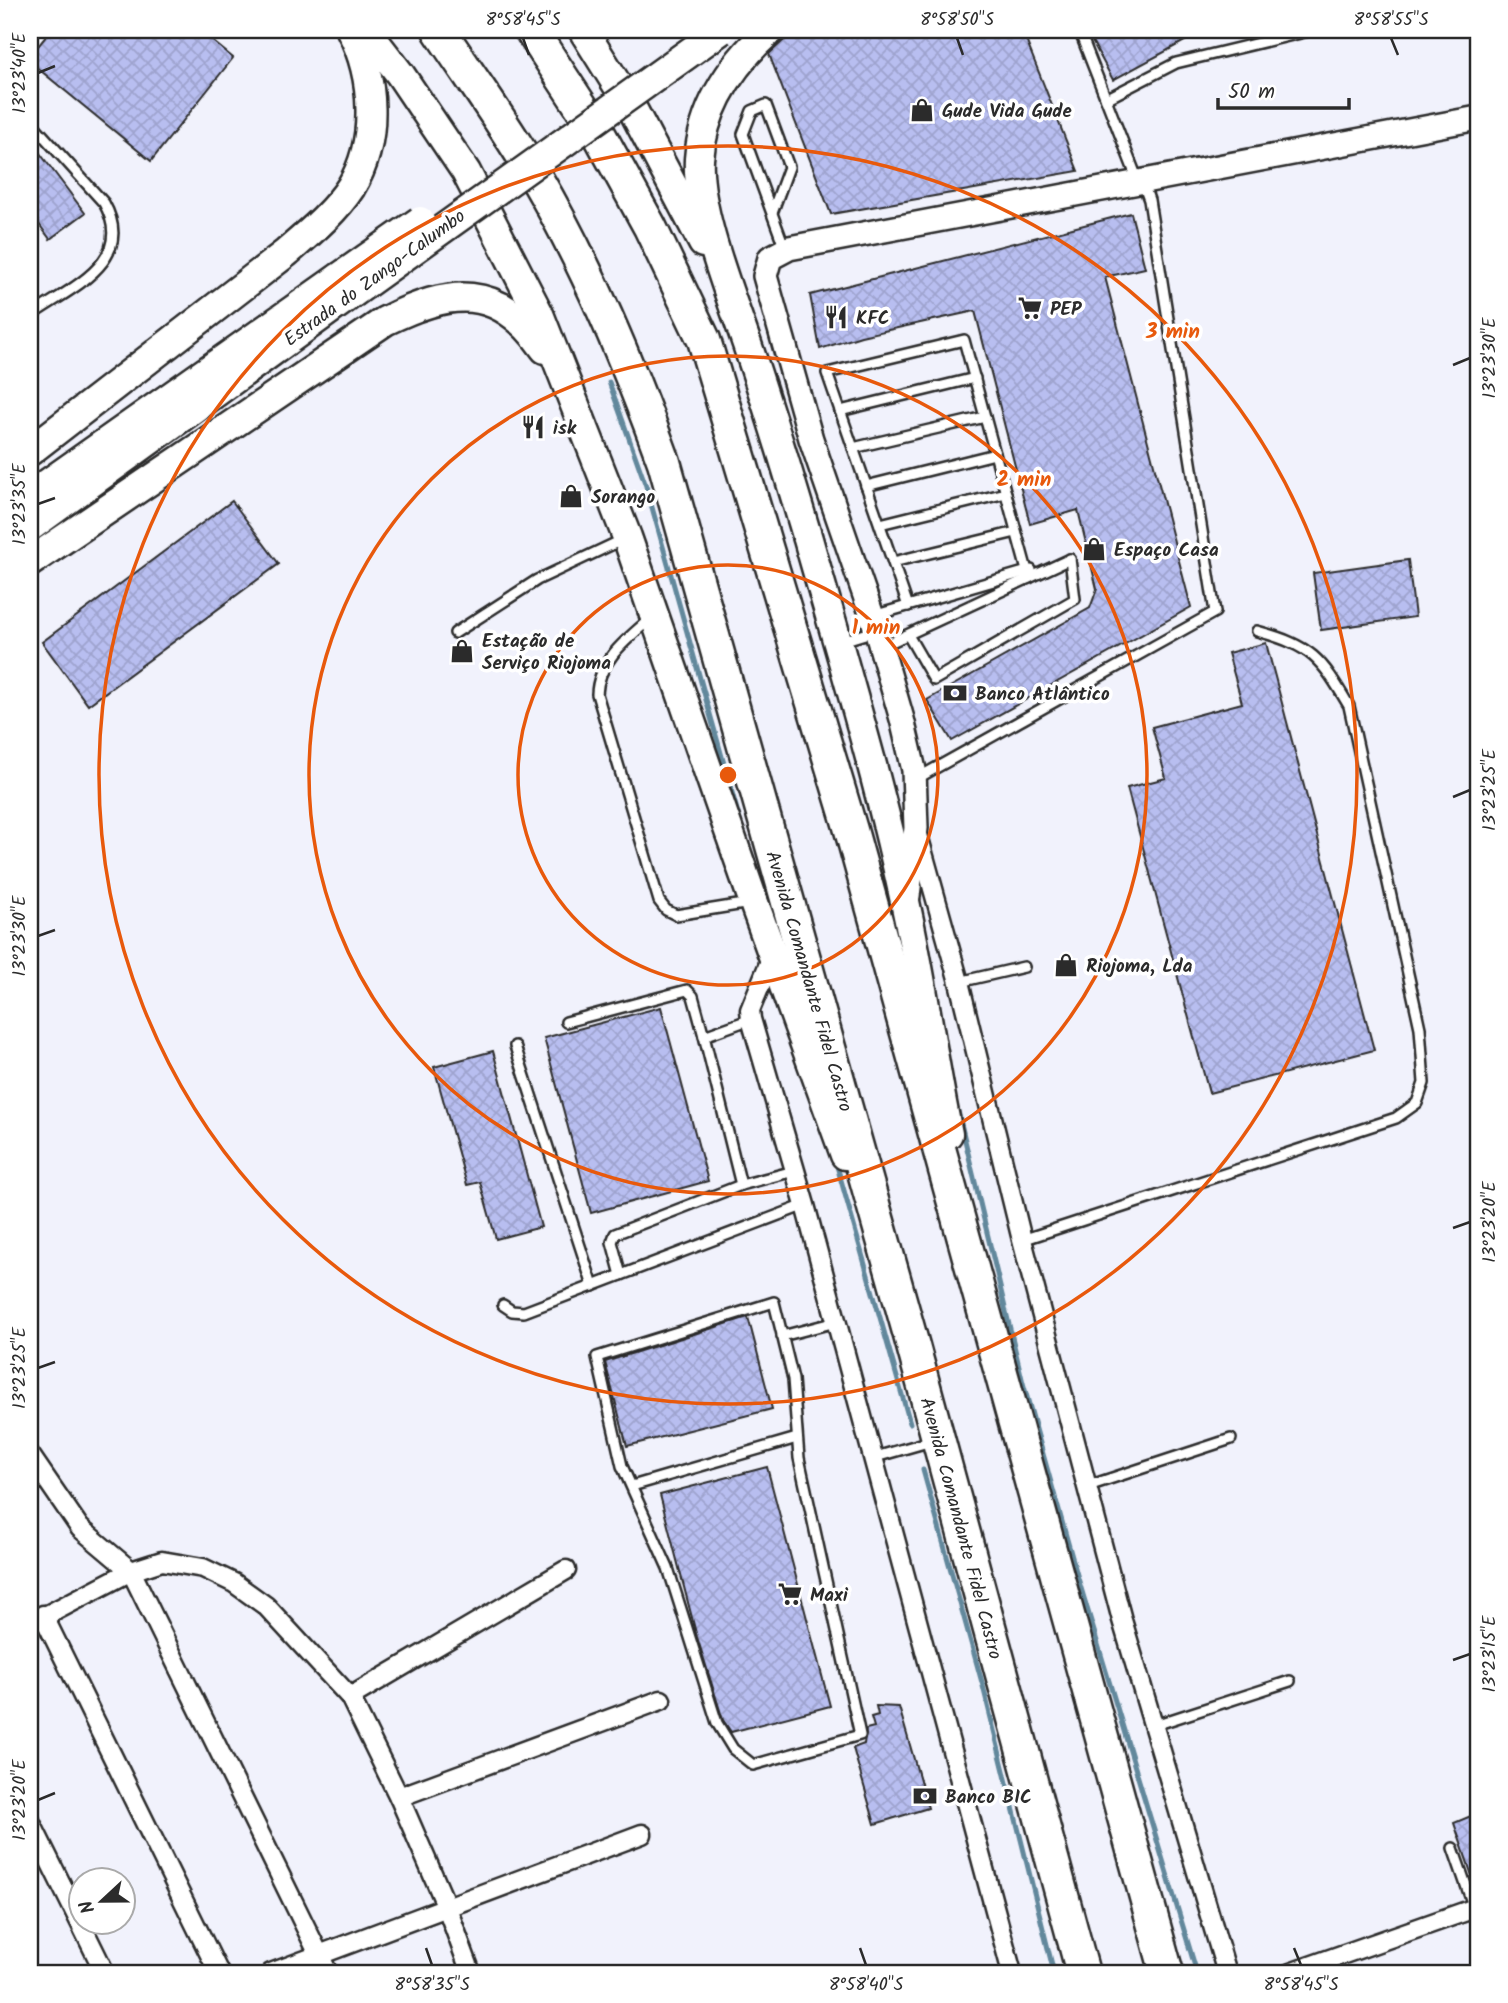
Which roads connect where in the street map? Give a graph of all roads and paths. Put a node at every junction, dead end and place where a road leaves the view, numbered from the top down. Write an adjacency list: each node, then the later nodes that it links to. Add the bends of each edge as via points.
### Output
1 (351, 30): 25 (main road, via 364,66 370,133 350,188 286,253)
2 (366, 30): 23 (main road, via 434,122 489,211 539,314)
3 (439, 30): 67 (highway, Avenida Comandante Fidel Castro, via 536,178 582,264 630,368 664,462)
4 (531, 30): 65 (highway, via 599,134 704,340 851,830)
5 (583, 30): 18 (main road, via 633,110)
6 (692, 30): 17 (main road, Estrada do Zango-Calumbo, bridge)
7 (721, 30): 17 (main road, Estrada do Zango-Calumbo, bridge)
8 (770, 30): 18 (main road, via 738,60 716,96 699,159 702,194)
9 (1079, 30): 11 (lane)
10 (1313, 30): 11 (lane, via 1176,63)
11 (1106, 99): 14 (lane)
12 (1478, 118): 14 (street)
13 (30, 121): 19 (lane, via 104,203 113,219 115,237 111,253 98,268)
14 (1140, 180): 16 (street); 46 (lane, via 1149,200 1215,612)
15 (772, 213): 15 (lane, via 789,167 766,105 752,111 743,134); 16 (lane)
16 (785, 249): 24 (street, via 770,258 765,276)
17 (346, 285): 31 (main road, Estrada do Zango-Calumbo); 33 (main road, Estrada do Zango-Calumbo)
18 (729, 295): 26 (main road)
19 (30, 316)
20 (975, 378): 21 (lane); 21 (lane, via 964,340 827,373); 22 (lane)
21 (841, 411): 27 (lane)
22 (985, 417): 27 (lane); 28 (lane)
23 (586, 428): 35 (main road); 36 (main road, via 559,373 525,323 483,300 460,296 422,303 384,321)
24 (811, 439): 26 (lane); 41 (street)
25 (31, 447)
26 (779, 448): 45 (main road)
27 (853, 448): 29 (lane)
28 (995, 454): 29 (lane); 30 (lane)
29 (866, 485): 32 (lane)
30 (1006, 493): 32 (lane); 34 (lane)
31 (30, 496)
32 (880, 524): 37 (lane)
33 (30, 527)
34 (1016, 532): 37 (lane); 38 (lane)
35 (627, 537): 40 (main road); 43 (lane, via 537,580)
36 (30, 562)
37 (893, 562): 39 (lane)
38 (1028, 575): 39 (lane); 44 (lane); 44 (lane, via 1070,559 1075,599 934,680)
39 (908, 606): 41 (lane)
40 (654, 615): 48 (main road); 48 (lane, via 621,644 600,674 597,694 659,901 676,915)
41 (877, 631): 44 (lane); 45 (lane); 46 (street)
42 (1256, 631): 60 (lane, via 1304,648 1328,669 1349,706 1420,1028 1424,1083 1417,1102 1396,1118)
43 (455, 632)
44 (908, 635)
45 (836, 643): 49 (main road)
46 (914, 780): 47 (street)
47 (916, 828): 49 (street); 52 (street)
48 (754, 903): 50 (main road)
49 (907, 909): 65 (main road)
50 (773, 954): 53 (street, via 750,1010); 67 (main road)
51 (1024, 967): 52 (lane)
52 (959, 982): 60 (street)
53 (751, 1019): 55 (lane); 57 (street)
54 (566, 1022): 55 (lane, via 687,990 693,996)
55 (704, 1037): 58 (lane)
56 (514, 1046): 62 (lane)
57 (794, 1171): 58 (lane); 59 (street)
58 (741, 1185): 61 (lane, via 615,1234 612,1242)
59 (805, 1205): 61 (lane); 64 (street)
60 (1021, 1240): 74 (street)
61 (621, 1275): 62 (lane)
62 (593, 1286): 63 (lane, via 524,1312)
63 (503, 1305)
64 (836, 1322): 66 (lane); 72 (street)
65 (988, 1322): 96 (highway)
66 (782, 1336): 68 (lane, via 793,1379); 73 (lane, via 774,1302 597,1357 622,1466)
67 (913, 1346): 69 (highway, Avenida Comandante Fidel Castro)
68 (797, 1438): 73 (lane); 73 (lane, via 860,1735 753,1765 733,1749 717,1723 668,1569)
69 (938, 1439): 72 (lane); 95 (highway, Avenida Comandante Fidel Castro)
70 (1231, 1439): 74 (lane)
71 (30, 1455): 76 (street, via 80,1528)
72 (872, 1458): 94 (street)
73 (632, 1486)
74 (1088, 1486): 81 (street)
75 (566, 1570): 79 (street)
76 (131, 1571): 77 (street); 79 (street, via 162,1560 202,1568 234,1583 266,1606); 88 (street)
77 (37, 1619): 90 (street)
78 (1290, 1681): 81 (lane)
79 (350, 1697): 82 (street)
80 (661, 1700): 82 (street)
81 (1155, 1726): 97 (street)
82 (399, 1797): 86 (street)
83 (30, 1821): 89 (street)
84 (642, 1834): 86 (street)
85 (1453, 1848): 87 (lane)
86 (446, 1905): 88 (street); 93 (street)
87 (1476, 1908): 98 (street)
88 (319, 1955): 91 (street); 92 (street)
89 (105, 1973)
90 (219, 1973)
91 (271, 1973)
92 (328, 1973)
93 (471, 1973)
94 (1012, 1973)
95 (1083, 1973)
96 (1167, 1973)
97 (1227, 1973)
98 (1290, 1973)

